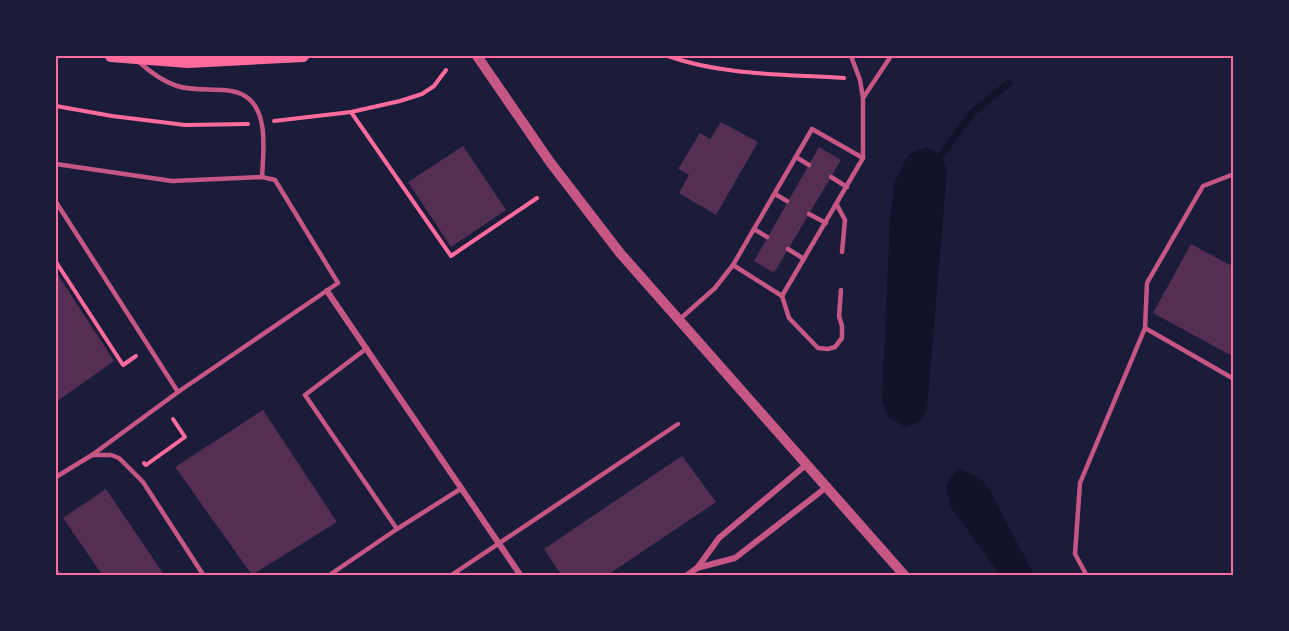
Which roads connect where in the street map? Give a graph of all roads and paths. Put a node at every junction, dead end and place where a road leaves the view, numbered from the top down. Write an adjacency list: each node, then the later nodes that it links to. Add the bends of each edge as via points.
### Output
1 (111, 56): 7 (main road)
2 (303, 56): 7 (main road, via 188,62)
3 (477, 56): 40 (street, via 550,162 620,253)
4 (668, 56): 9 (path, via 724,70)
5 (851, 56): 10 (lane)
6 (891, 56): 10 (lane)
7 (136, 59): 20 (lane, via 152,74 179,86 226,89 246,96 258,112 262,126)
8 (446, 70): 12 (path, via 422,94)
9 (844, 78)
10 (863, 98): 16 (lane)
11 (56, 106): 14 (path, via 185,125)
12 (351, 112): 13 (path); 24 (path, via 450,256)
13 (269, 122)
14 (251, 124)
15 (796, 158): 16 (lane, via 812,129); 18 (lane); 23 (lane)
16 (863, 158): 22 (lane)
17 (56, 164): 20 (lane, via 172,181)
18 (809, 165)
19 (1233, 174): 41 (lane, via 1203,186 1147,283)
20 (262, 177): 38 (lane, via 275,180 339,283)
21 (831, 177): 22 (lane)
22 (847, 187): 27 (lane)
23 (775, 194): 25 (lane); 30 (lane)
24 (537, 198)
25 (787, 201)
26 (56, 202): 45 (lane)
27 (837, 205): 29 (lane); 33 (lane, via 845,220)
28 (809, 213): 29 (lane)
29 (826, 223): 34 (lane)
30 (754, 229): 31 (lane); 36 (lane)
31 (767, 237)
32 (788, 249): 34 (lane)
33 (842, 252)
34 (804, 259): 39 (lane)
35 (56, 262): 43 (path, via 123,364)
36 (733, 265): 39 (lane); 40 (lane)
37 (841, 290): 39 (lane, via 842,338 828,349 818,348 789,318)
38 (327, 291): 42 (street); 45 (lane)
39 (782, 296)
40 (680, 320): 50 (street)
41 (1145, 328): 44 (lane); 63 (lane, via 1080,483 1075,554)
42 (367, 348): 53 (street); 54 (lane, via 305,395)
43 (136, 357)
44 (1233, 379)
45 (178, 392): 48 (lane)
46 (173, 419): 49 (path, via 185,437 146,465)
47 (678, 424): 55 (lane)
48 (92, 455): 51 (lane); 57 (lane, via 111,455 129,466)
49 (139, 457)
50 (807, 464): 52 (street); 56 (street, via 719,538)
51 (56, 477)
52 (828, 486): 56 (street, via 735,558); 62 (street)
53 (462, 488): 54 (lane); 55 (street)
54 (397, 529): 58 (lane)
55 (500, 543): 59 (lane); 60 (street)
56 (698, 568): 61 (street)
57 (204, 576)
58 (328, 576)
59 (450, 576)
60 (521, 576)
61 (686, 576)
62 (905, 576)
63 (1087, 576)

